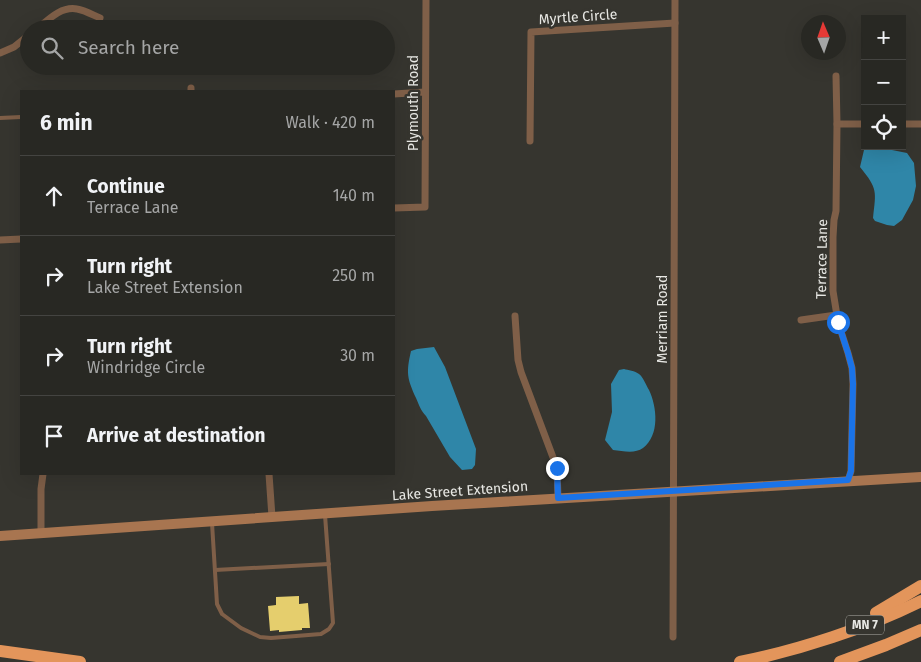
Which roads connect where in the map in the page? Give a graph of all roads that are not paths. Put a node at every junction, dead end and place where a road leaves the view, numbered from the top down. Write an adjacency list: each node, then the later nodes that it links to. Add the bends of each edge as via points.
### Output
1 (426, 0): 9 (street, Plymouth Road)
2 (676, 0): 5 (street, Merriam Road)
3 (100, 18): 4 (street, via 68,9)
4 (49, 20)
5 (675, 23): 17 (street, Myrtle Circle, via 532,32); 28 (street, Merriam Road)
6 (20, 42): 7 (street)
7 (0, 53)
8 (836, 76): 13 (street, Terrace Lane)
9 (425, 92): 10 (street); 18 (street, Plymouth Road, via 425,207)
10 (395, 94)
11 (0, 118): 12 (lane)
12 (20, 118)
13 (837, 124): 14 (street); 21 (street, Terrace Lane, via 833,237)
14 (861, 124)
15 (906, 124): 16 (street)
16 (921, 124)
17 (530, 141)
18 (395, 208)
19 (20, 239): 20 (street)
20 (0, 240)
21 (836, 315): 23 (street); 27 (street, Terrace Lane, via 852,376 851,471)
22 (515, 316): 29 (street, via 521,372 557,468)
23 (801, 320)
24 (43, 475): 33 (street)
25 (269, 475): 31 (street)
26 (921, 477): 27 (street, Lake Street Extension)
27 (848, 480): 28 (street, Lake Street Extension)
28 (674, 491): 29 (street, Lake Street Extension); 40 (street, Merriam Road)
29 (558, 498): 30 (street, Lake Street Extension)
30 (325, 513): 31 (street, Lake Street Extension); 35 (lane)
31 (272, 517): 32 (street, Lake Street Extension)
32 (211, 521): 33 (street, Lake Street Extension); 36 (lane)
33 (40, 533): 34 (street, Lake Street Extension)
34 (0, 536)
35 (329, 564): 36 (lane); 36 (lane, via 333,623 329,630 321,634 272,638 260,637 241,628 222,614)
36 (215, 570)
37 (921, 586): 41 (highway, via 872,616)
38 (921, 601): 41 (highway, MN 7, via 884,618)
39 (921, 630): 45 (highway, MN 7)
40 (673, 637)
41 (807, 644): 44 (highway, MN 7)
42 (0, 651): 43 (highway)
43 (80, 662)
44 (740, 662)
45 (840, 662)

